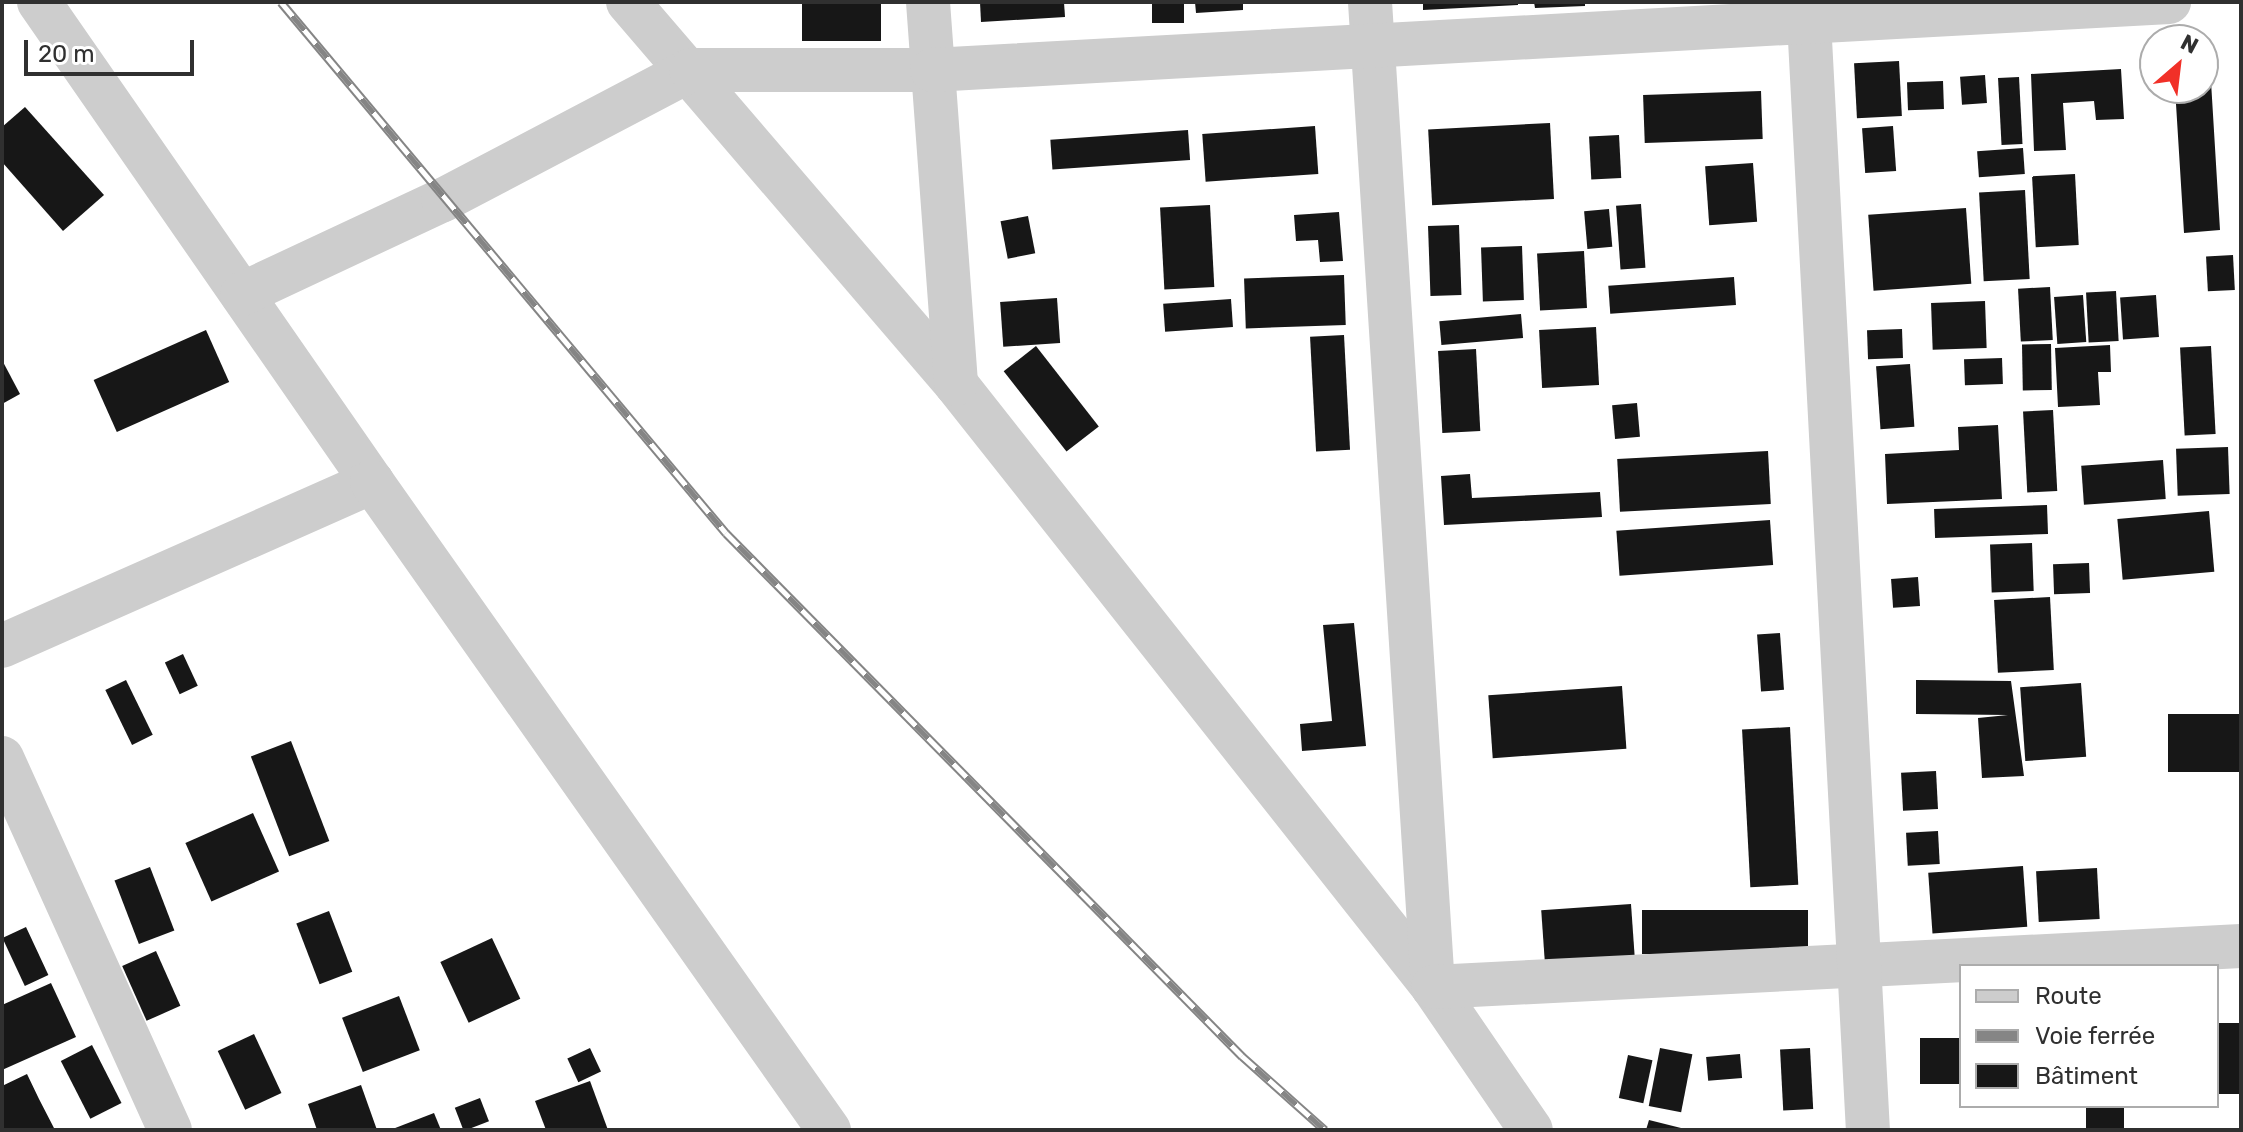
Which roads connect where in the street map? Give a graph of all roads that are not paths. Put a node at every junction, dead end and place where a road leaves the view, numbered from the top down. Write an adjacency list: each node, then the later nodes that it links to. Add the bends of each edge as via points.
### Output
1 (39, 2): 10 (street)
2 (628, 2): 8 (street)
3 (928, 2): 9 (street)
4 (1370, 2): 7 (street)
5 (2169, 2): 6 (street)
6 (1809, 10): 7 (street); 16 (street)
7 (1372, 45): 9 (street); 17 (street)
8 (691, 70): 9 (street); 10 (street, via 443,200); 11 (street)
9 (932, 70): 11 (street)
10 (242, 294): 12 (street)
11 (956, 384): 17 (street)
12 (372, 482): 13 (street); 19 (street)
13 (2, 646)
14 (2, 758): 18 (street)
15 (2241, 946): 16 (street)
16 (1860, 965): 17 (street); 21 (street)
17 (1433, 987): 20 (street)
18 (170, 1130)
19 (829, 1130)
20 (1531, 1130)
21 (1868, 1130)

